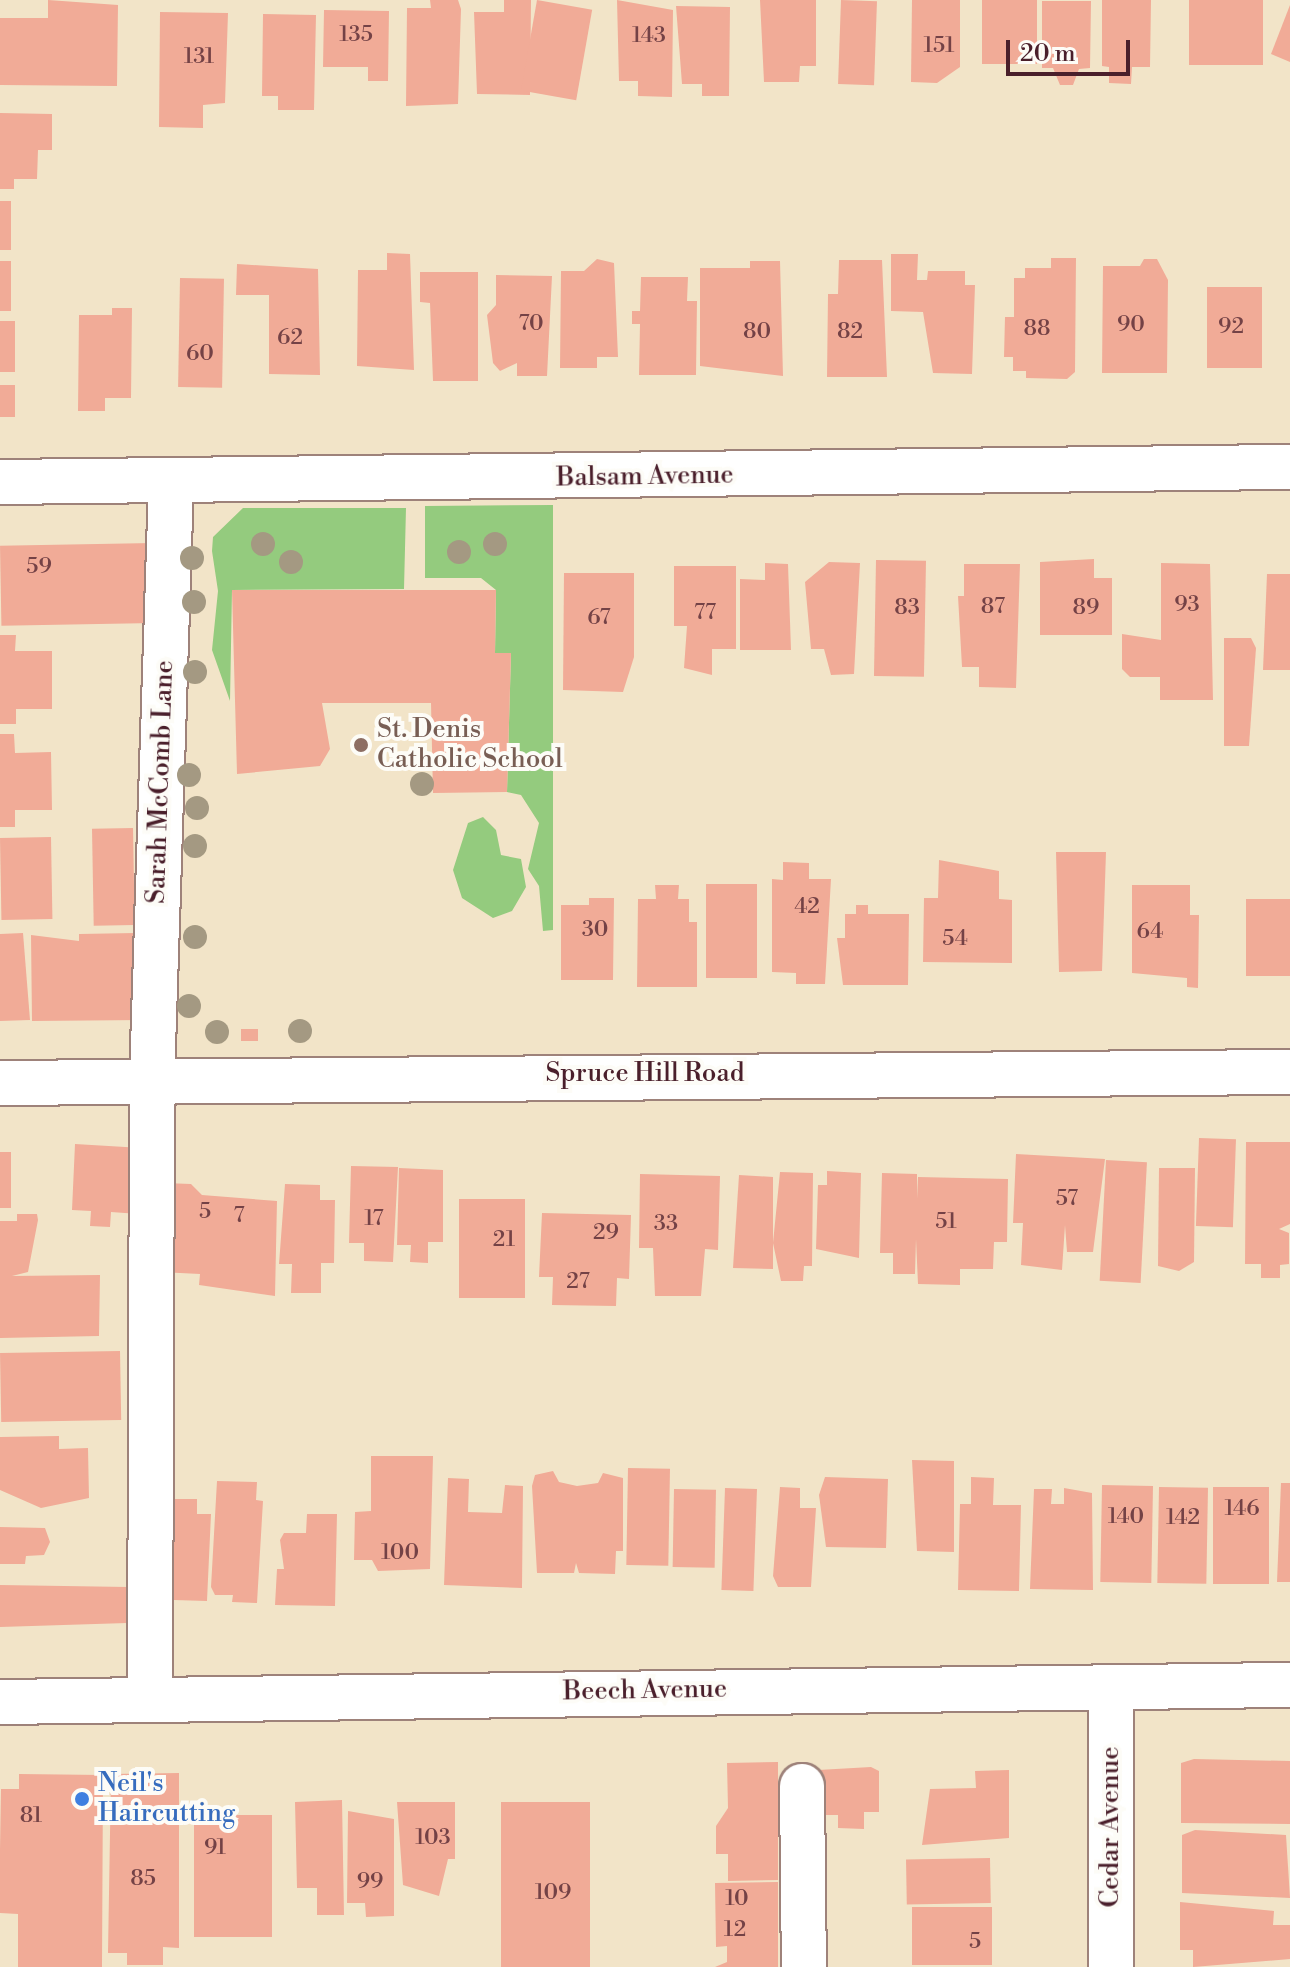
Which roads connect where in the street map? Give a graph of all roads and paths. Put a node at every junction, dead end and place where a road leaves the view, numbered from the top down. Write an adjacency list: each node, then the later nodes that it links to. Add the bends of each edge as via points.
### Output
1 (1290, 467): 3 (street, Balsam Avenue)
2 (0, 482): 3 (street, Balsam Avenue)
3 (171, 484): 5 (street, Sarah McComb Lane)
4 (1290, 1072): 5 (street, Spruce Hill Road)
5 (152, 1079): 6 (street, Spruce Hill Road); 9 (street, Sarah McComb Lane)
6 (0, 1083)
7 (1290, 1685): 8 (street, Beech Avenue)
8 (1111, 1688): 9 (street, Beech Avenue); 13 (street, Cedar Avenue)
9 (150, 1697): 10 (street, Beech Avenue)
10 (0, 1702)
11 (802, 1786): 12 (street)
12 (804, 1967)
13 (1111, 1967)

